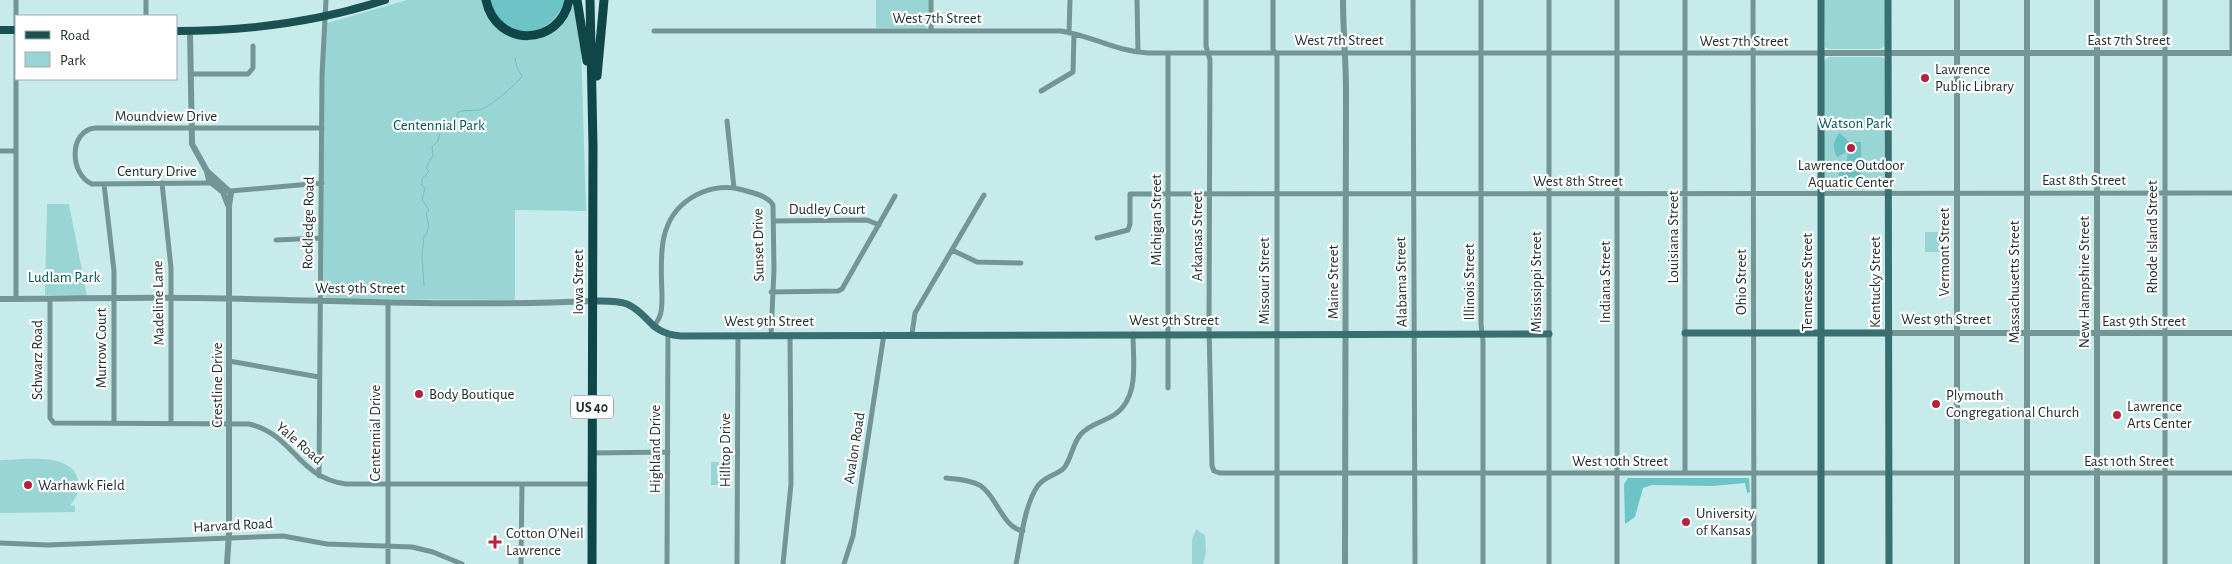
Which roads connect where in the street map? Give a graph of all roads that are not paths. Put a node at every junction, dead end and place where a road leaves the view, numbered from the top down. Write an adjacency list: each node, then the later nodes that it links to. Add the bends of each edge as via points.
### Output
1 (16, 0): 29 (street)
2 (146, 0): 30 (street)
3 (326, 0): 31 (street, Rockledge Road)
4 (385, 0): 31 (main road)
5 (486, 0): 6 (highway, via 501,26 528,36 556,25)
6 (569, 0)
7 (577, 0): 61 (highway)
8 (590, 0): 61 (highway, Iowa Street / US 40)
9 (604, 0): 61 (highway)
10 (932, 0): 37 (street)
11 (1070, 0): 38 (street)
12 (1137, 0): 40 (street)
13 (1206, 0): 45 (street, Arkansas Street)
14 (1273, 0): 46 (street, Missouri Street)
15 (1343, 0): 47 (street, Maine Street)
16 (1413, 0): 48 (street, Alabama Street)
17 (1481, 0): 49 (street, Illinois Street)
18 (1549, 0): 50 (street, Mississippi Street)
19 (1617, 0): 51 (street, Indiana Street)
20 (1685, 0): 52 (street, Louisiana Street)
21 (1753, 0): 53 (street, Ohio Street)
22 (1821, 0): 54 (main road, Tennessee Street)
23 (1888, 0): 41 (main road, Kentucky Street)
24 (1957, 0): 42 (street, Vermont Street)
25 (2027, 0): 55 (street, Massachusetts Street)
26 (2097, 0): 56 (street, New Hampshire Street)
27 (2165, 0): 57 (street, Rhode Island Street)
28 (2232, 0): 43 (street)
29 (17, 15)
30 (146, 15)
31 (324, 16): 35 (main road, via 256,27); 64 (street, Rockledge Road)
32 (0, 30): 33 (main road)
33 (15, 30)
34 (178, 31): 35 (main road)
35 (190, 31): 58 (street)
36 (654, 31): 37 (street, West 7th Street)
37 (932, 31): 38 (street, West 7th Street)
38 (1072, 33): 40 (street, West 7th Street, via 1118,49); 60 (street, via 1072,72)
39 (252, 46): 58 (street, via 253,68 248,74)
40 (1138, 52): 44 (street, West 7th Street)
41 (1888, 52): 42 (street, West 7th Street); 54 (street, West 7th Street); 85 (main road, Kentucky Street)
42 (1957, 52): 55 (street, West 7th Street); 86 (street, Vermont Street)
43 (2232, 52): 57 (street, East 7th Street)
44 (1168, 53): 45 (street, West 7th Street); 74 (street, Michigan Street)
45 (1208, 53): 46 (street, West 7th Street); 75 (street, Arkansas Street)
46 (1275, 53): 47 (street, West 7th Street); 76 (street, Missouri Street)
47 (1344, 53): 48 (street, West 7th Street); 77 (street, Maine Street)
48 (1413, 53): 49 (street, West 7th Street); 78 (street, Alabama Street)
49 (1481, 53): 50 (street, West 7th Street); 79 (street, Illinois Street)
50 (1549, 53): 51 (street, West 7th Street); 80 (street, Mississippi Street)
51 (1618, 53): 52 (street, West 7th Street); 81 (street, Indiana Street)
52 (1685, 53): 53 (street, West 7th Street); 82 (street, Louisiana Street)
53 (1753, 53): 54 (street, West 7th Street); 83 (street, Ohio Street)
54 (1820, 53): 84 (main road, Tennessee Street)
55 (2027, 53): 56 (street, East 7th Street); 87 (street, Massachusetts Street)
56 (2097, 53): 57 (street, East 7th Street); 88 (street, New Hampshire Street)
57 (2165, 53): 89 (street, Rhode Island Street)
58 (190, 74): 63 (street)
59 (16, 80): 66 (street)
60 (1041, 91)
61 (593, 101): 108 (highway, Iowa Street / US 40)
62 (727, 121): 72 (street)
63 (191, 128): 64 (street, Moundview Drive); 67 (street, via 194,150); 70 (street, Moundview Drive, via 95,128 84,131 76,143 77,169 87,182)
64 (322, 128): 69 (street, Rockledge Road)
65 (0, 151): 66 (street)
66 (16, 151): 104 (street)
67 (207, 171): 68 (street); 73 (street)
68 (211, 183): 71 (street, Century Drive); 93 (street, via 223,192)
69 (322, 183): 73 (street); 96 (street, Rockledge Road)
70 (104, 184): 71 (street, Century Drive); 106 (street, Murrow Court)
71 (162, 184): 102 (street, Madeline Lane, via 170,252)
72 (734, 188): 94 (street, Sunset Drive, via 770,201); 111 (street, via 712,189 687,200 674,214 662,247 662,315)
73 (230, 191): 93 (street, Crestline Drive)
74 (1169, 193): 75 (street, West 8th Street); 97 (street, West 8th Street, via 1130,194 1128,230); 113 (street, Michigan Street)
75 (1210, 193): 76 (street, West 8th Street); 114 (street, Arkansas Street)
76 (1277, 193): 77 (street, West 8th Street); 115 (street, Missouri Street)
77 (1346, 193): 78 (street, West 8th Street); 116 (street, Maine Street)
78 (1414, 193): 79 (street, West 8th Street); 117 (street, Alabama Street)
79 (1481, 193): 80 (street, West 8th Street); 118 (street, Illinois Street)
80 (1549, 193): 81 (street, West 8th Street); 130 (street, Mississippi Street)
81 (1617, 193): 82 (street, West 8th Street); 148 (street, Indiana Street)
82 (1686, 193): 83 (street, West 8th Street); 119 (street, Louisiana Street)
83 (1753, 193): 84 (street, West 8th Street); 131 (street, Ohio Street)
84 (1820, 193): 85 (street, West 8th Street); 120 (main road, Tennessee Street)
85 (1888, 193): 86 (street, West 8th Street); 121 (main road, Kentucky Street)
86 (1957, 193): 87 (street, West 8th Street); 122 (street, Vermont Street)
87 (2027, 193): 88 (street, East 8th Street); 123 (street, Massachusetts Street)
88 (2097, 193): 89 (street, East 8th Street); 124 (street, New Hampshire Street)
89 (2165, 193): 90 (street, East 8th Street); 125 (street, Rhode Island Street)
90 (2232, 193)
91 (984, 195): 99 (street)
92 (895, 196): 95 (street)
93 (229, 206): 107 (street, Crestline Drive)
94 (773, 221): 95 (street, Dudley Court, via 867,220); 101 (street, Sunset Drive)
95 (879, 225): 101 (street, via 840,290)
96 (321, 238): 98 (street); 109 (street, Rockledge Road)
97 (1097, 238)
98 (276, 240)
99 (952, 250): 100 (street, via 977,262); 129 (street, via 913,317)
100 (1021, 263)
101 (772, 292): 133 (street, Sunset Drive)
102 (171, 298): 106 (street, West 9th Street); 107 (street, West 9th Street); 140 (street, Madeline Lane)
103 (0, 299): 104 (street, West 9th Street)
104 (16, 299): 105 (street, West 9th Street)
105 (50, 299): 106 (street, West 9th Street); 138 (street, Schwarz Road)
106 (114, 299): 139 (street, Murrow Court)
107 (229, 299): 109 (street, West 9th Street); 135 (street, Crestline Drive)
108 (592, 301): 110 (street, West 9th Street); 111 (main road, West 9th Street, via 627,304); 143 (highway, Iowa Street / US 40)
109 (320, 302): 110 (street, West 9th Street); 136 (street, Rockledge Road)
110 (388, 302): 164 (street, Centennial Drive)
111 (653, 327): 127 (main road, West 9th Street)
112 (1133, 333): 113 (main road, West 9th Street); 129 (main road, West 9th Street); 165 (street, via 1133,379 1126,402 1116,414 1082,432 1065,466 1038,485)
113 (1168, 333): 114 (main road, West 9th Street); 137 (street, Michigan Street)
114 (1210, 333): 115 (main road, West 9th Street); 144 (street, Arkansas Street)
115 (1277, 333): 116 (main road, West 9th Street); 145 (street, Missouri Street)
116 (1345, 333): 117 (main road, West 9th Street); 146 (street, Maine Street)
117 (1414, 333): 118 (main road, West 9th Street); 158 (street, Alabama Street)
118 (1482, 333): 130 (main road, West 9th Street); 159 (street, Illinois Street)
119 (1685, 333): 131 (main road, West 9th Street); 149 (street, Louisiana Street)
120 (1821, 333): 121 (main road, West 9th Street); 131 (main road, West 9th Street); 151 (main road, Tennessee Street)
121 (1889, 333): 122 (street, West 9th Street); 152 (main road, Kentucky Street)
122 (1957, 333): 123 (street, West 9th Street); 153 (street, Vermont Street)
123 (2027, 333): 124 (street, East 9th Street); 154 (street, Massachusetts Street)
124 (2097, 333): 125 (street, East 9th Street); 155 (street, New Hampshire Street)
125 (2165, 333): 126 (street, East 9th Street); 156 (street, Rhode Island Street)
126 (2232, 333)
127 (668, 334): 132 (main road, West 9th Street); 142 (street, Highland Drive)
128 (884, 334): 129 (main road, West 9th Street); 134 (main road, West 9th Street); 179 (street, Avalon Road, via 853,536)
129 (912, 334)
130 (1549, 334): 147 (street, Mississippi Street)
131 (1753, 334): 150 (street, Ohio Street)
132 (738, 335): 133 (main road, West 9th Street); 177 (street, Hilltop Drive)
133 (771, 335): 134 (main road, West 9th Street)
134 (790, 335): 178 (street, via 791,484)
135 (229, 360): 136 (street); 141 (street, Crestline Drive)
136 (320, 377): 160 (street, Rockledge Road)
137 (1168, 388)
138 (52, 421): 139 (street, Yale Road, via 57,424)
139 (114, 423): 140 (street, Yale Road)
140 (171, 423): 141 (street, Yale Road)
141 (229, 423): 160 (street, Yale Road, via 249,424 270,432); 166 (street, Crestline Drive)
142 (668, 452): 143 (street); 176 (street, Highland Drive)
143 (592, 453): 163 (highway, Iowa Street / US 40)
144 (1214, 472): 145 (street, West 10th Street)
145 (1277, 473): 146 (street, West 10th Street); 181 (street, Missouri Street)
146 (1345, 473): 158 (street, West 10th Street); 182 (street, Maine Street)
147 (1549, 473): 148 (street, West 10th Street); 159 (street, West 10th Street); 185 (street, Mississippi Street)
148 (1617, 473): 149 (street, West 10th Street); 186 (street, Indiana Street)
149 (1685, 473): 150 (street, West 10th Street)
150 (1753, 473): 151 (street, West 10th Street); 187 (street, Ohio Street)
151 (1821, 473): 152 (street, West 10th Street); 188 (main road, Tennessee Street)
152 (1889, 473): 153 (street, West 10th Street); 189 (main road, Kentucky Street)
153 (1957, 473): 154 (street, West 10th Street); 190 (street, Vermont Street)
154 (2027, 473): 155 (street, East 10th Street); 191 (street, Massachusetts Street)
155 (2097, 473): 156 (street, East 10th Street); 192 (street, New Hampshire Street)
156 (2165, 473): 157 (street, East 10th Street); 193 (street, Rhode Island Street)
157 (2232, 473)
158 (1415, 474): 159 (street, West 10th Street); 183 (street, Alabama Street)
159 (1483, 474): 184 (street, Illinois Street)
160 (319, 476): 164 (street, Yale Road, via 346,484)
161 (946, 478): 165 (street, via 981,486 1013,527)
162 (522, 484): 163 (street, Yale Road); 164 (street, Yale Road); 174 (street)
163 (592, 484): 175 (highway, Iowa Street / US 40)
164 (388, 485): 168 (street, Centennial Drive)
165 (1023, 532): 180 (street)
166 (229, 538): 167 (street, Harvard Road, via 48,546); 168 (street, Harvard Road, via 283,536 327,544); 170 (street, Crestline Drive)
167 (0, 543)
168 (388, 545): 169 (street, Harvard Road, via 422,548); 171 (street, Centennial Drive)
169 (449, 558): 172 (street); 173 (street, Harvard Road)
170 (227, 564)
171 (388, 564)
172 (446, 564)
173 (462, 564)
174 (521, 564)
175 (592, 564)
176 (667, 564)
177 (737, 564)
178 (783, 564)
179 (844, 564)
180 (1016, 564)
181 (1277, 564)
182 (1345, 564)
183 (1415, 564)
184 (1483, 564)
185 (1549, 564)
186 (1617, 564)
187 (1754, 564)
188 (1821, 564)
189 (1889, 564)
190 (1957, 564)
191 (2027, 564)
192 (2097, 564)
193 (2165, 564)

